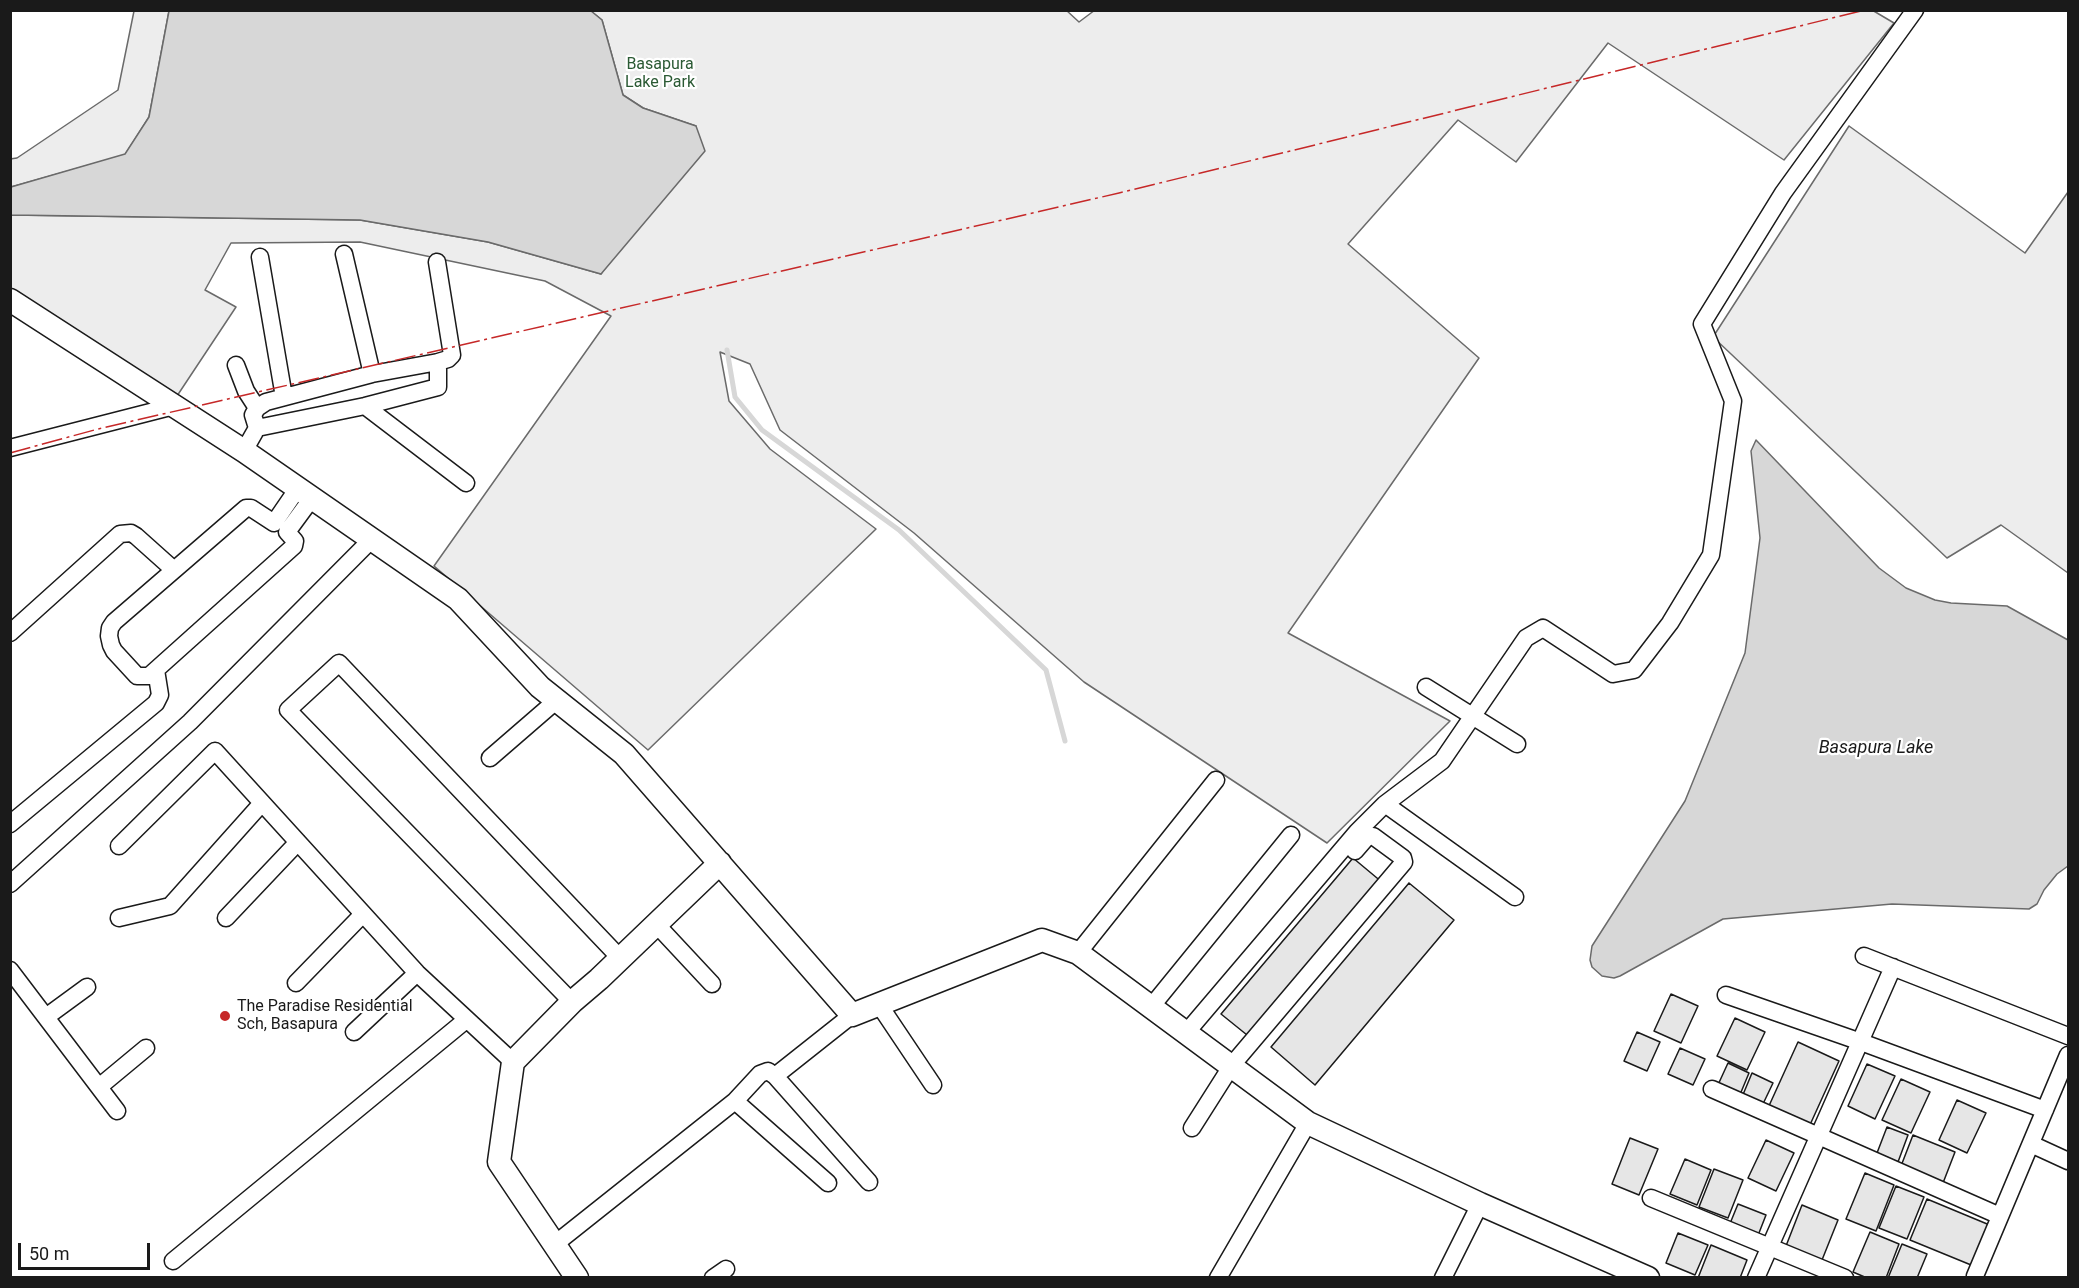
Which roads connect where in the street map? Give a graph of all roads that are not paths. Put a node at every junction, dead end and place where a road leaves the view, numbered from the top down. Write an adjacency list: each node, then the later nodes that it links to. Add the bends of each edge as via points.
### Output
1 (1913, 11): 25 (street, via 1783,193 1702,324 1733,401 1711,555 1670,623 1634,670 1613,674 1543,628 1526,638)
2 (344, 254): 8 (street)
3 (260, 257): 9 (street)
4 (437, 262): 6 (street, via 453,355)
5 (10, 300): 10 (street)
6 (438, 362): 8 (street); 11 (street, via 438,387)
7 (236, 365): 12 (street)
8 (372, 374): 9 (street)
9 (284, 397): 12 (street)
10 (174, 406): 14 (street); 15 (street)
11 (365, 406): 13 (street); 16 (street)
12 (257, 408): 13 (street, via 253,415)
13 (257, 428): 15 (street)
14 (10, 448)
15 (244, 451): 17 (street)
16 (466, 483)
17 (305, 493): 18 (street); 19 (street)
18 (280, 528): 20 (street, via 246,508); 22 (street, via 295,544)
19 (373, 538): 24 (street, via 458,599 540,687); 36 (street, via 190,722)
20 (174, 570): 21 (street, via 136,536 120,534); 22 (street, via 110,628 114,651 137,676 149,676)
21 (10, 633)
22 (156, 670): 31 (street, via 160,695 156,703)
23 (1426, 687): 25 (street)
24 (557, 700): 27 (street); 35 (street, via 624,754)
25 (1473, 717): 26 (street); 30 (street, via 1442,761)
26 (1517, 744)
27 (490, 758)
28 (1216, 780): 42 (street)
29 (262, 803): 33 (street); 34 (street, via 216,751); 39 (street, via 170,906)
30 (1385, 804): 37 (street); 59 (street, via 1333,858)
31 (10, 824)
32 (1291, 835): 54 (street)
33 (298, 842): 38 (street); 40 (street)
34 (119, 846)
35 (720, 863): 41 (street); 55 (street)
36 (10, 884)
37 (1515, 897)
38 (363, 914): 47 (street); 48 (street)
39 (119, 918)
40 (226, 918)
41 (656, 924): 44 (street); 49 (street)
42 (1078, 953): 53 (street, via 1042,940); 54 (street)
43 (1864, 956): 45 (street)
44 (621, 959): 52 (street); 52 (street, via 339,663 288,710)
45 (1893, 967): 60 (street); 61 (street)
46 (10, 970): 56 (street)
47 (417, 973): 57 (street); 58 (street)
48 (296, 983)
49 (712, 984)
50 (87, 987): 56 (street)
51 (1726, 995): 61 (street)
52 (572, 1002): 64 (street)
53 (878, 1003): 55 (street); 67 (street)
54 (1151, 1007): 59 (street)
55 (852, 1015): 66 (street)
56 (46, 1017): 68 (street)
57 (466, 1020): 64 (street); 85 (street)
58 (354, 1032)
59 (1190, 1036): 65 (street); 65 (street, via 1368,836 1376,837 1403,858 1402,866)
60 (2068, 1036)
61 (1861, 1042): 72 (street); 75 (street)
62 (146, 1048): 68 (street)
63 (2068, 1055): 72 (street)
64 (513, 1062): 83 (street, via 499,1161)
65 (1232, 1065): 73 (street); 74 (street)
66 (774, 1076): 70 (street, via 768,1071 760,1074); 78 (street)
67 (933, 1085)
68 (99, 1087): 71 (street)
69 (1712, 1089): 75 (street)
70 (735, 1101): 79 (street); 83 (street)
71 (117, 1110)
72 (2045, 1110): 76 (street)
73 (1308, 1123): 81 (street); 88 (street)
74 (1192, 1128)
75 (1818, 1137): 82 (street); 84 (street)
76 (2031, 1144): 77 (street); 82 (street)
77 (2068, 1161)
78 (869, 1182)
79 (828, 1183)
80 (1651, 1198): 84 (street)
81 (1480, 1204): 89 (street); 90 (street)
82 (2000, 1216): 86 (street)
83 (555, 1244): 87 (street)
84 (1770, 1246): 91 (street); 92 (street)
85 (173, 1261)
86 (1975, 1276)
87 (577, 1278)
88 (1218, 1278)
89 (1443, 1278)
90 (1648, 1278)
91 (1756, 1278)
92 (1845, 1278)

